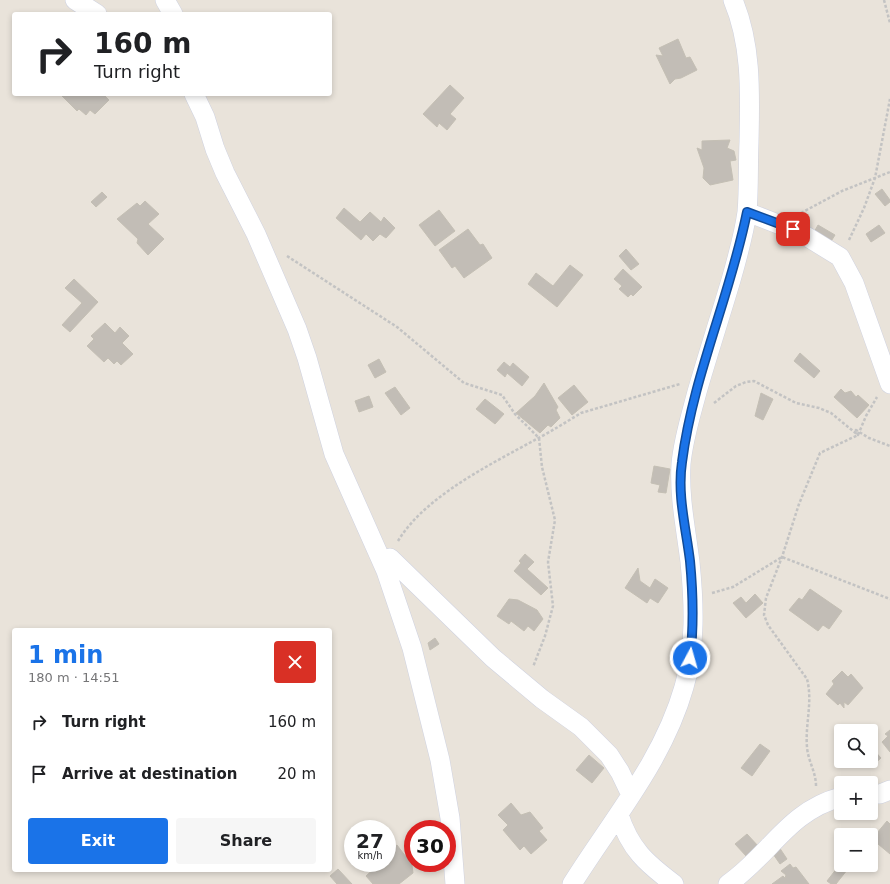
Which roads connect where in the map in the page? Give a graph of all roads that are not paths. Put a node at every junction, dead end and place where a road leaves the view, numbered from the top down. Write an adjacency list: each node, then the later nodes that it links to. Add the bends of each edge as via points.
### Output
1 (75, 0): 4 (street)
2 (165, 0): 5 (street)
3 (733, 0): 7 (street, via 741,21 747,51 750,98)
4 (93, 12)
5 (172, 12)
6 (195, 96): 15 (street, via 225,173 256,234 297,329 334,454 386,571 409,641 440,760 450,818)
7 (747, 212): 8 (street, via 801,232 840,257 854,283); 12 (street, via 732,277 688,425 681,463 681,494 692,599 692,644 685,684 656,755)
8 (890, 383)
9 (390, 558): 12 (street, via 493,658 581,727 609,756)
10 (890, 790): 11 (street)
11 (878, 794)
12 (631, 795): 14 (street)
13 (834, 800): 18 (street, via 809,809 788,826 750,867)
14 (619, 815): 16 (street); 17 (street, via 625,835 634,848)
15 (455, 884)
16 (572, 884)
17 (674, 884)
18 (728, 884)

